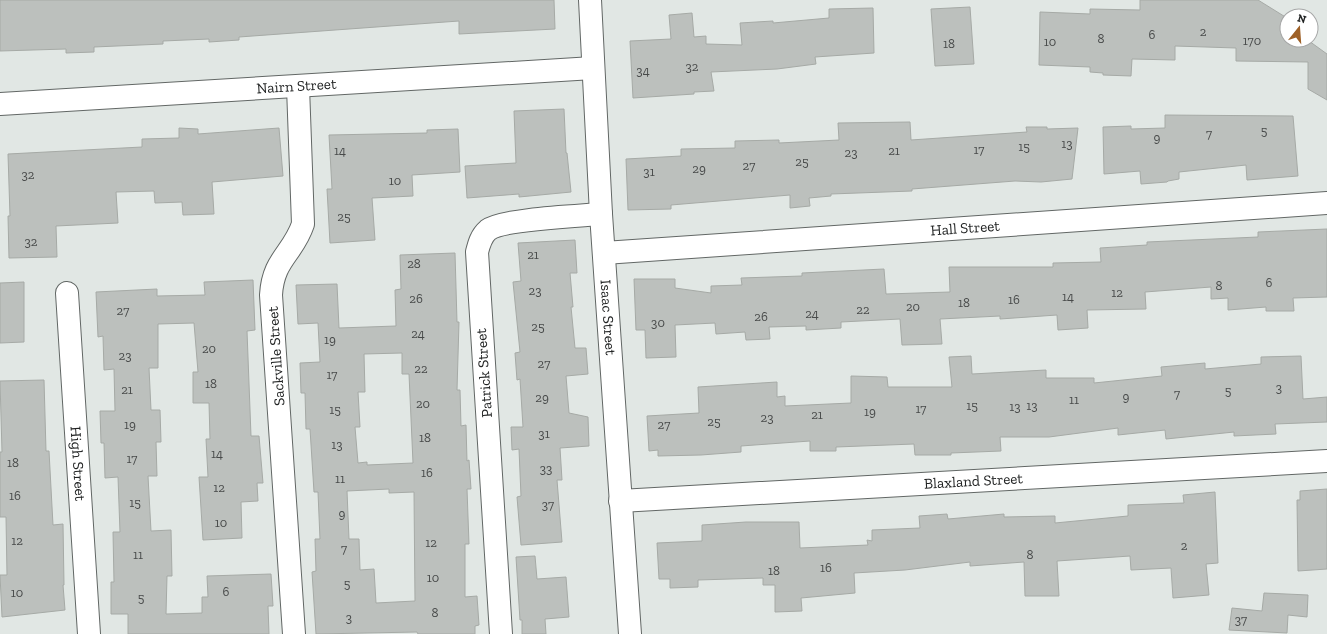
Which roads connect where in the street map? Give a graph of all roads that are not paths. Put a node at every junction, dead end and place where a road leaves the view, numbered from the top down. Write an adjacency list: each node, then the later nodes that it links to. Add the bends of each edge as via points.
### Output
1 (590, 0): 2 (street, Isaac Street)
2 (593, 68): 3 (street, Nairn Street); 6 (street, Isaac Street)
3 (298, 87): 4 (street, Nairn Street); 12 (street, Sackville Street, via 303,224 277,267 271,295)
4 (0, 104)
5 (1327, 203): 7 (street, Hall Street)
6 (601, 214): 7 (street, Isaac Street); 13 (street, Patrick Street, via 502,223 486,231 477,252)
7 (604, 252): 10 (street, Isaac Street)
8 (67, 293): 11 (street, High Street)
9 (1327, 461): 10 (street, Blaxland Street)
10 (620, 501): 14 (street, Isaac Street)
11 (89, 634)
12 (294, 634)
13 (501, 634)
14 (630, 634)

